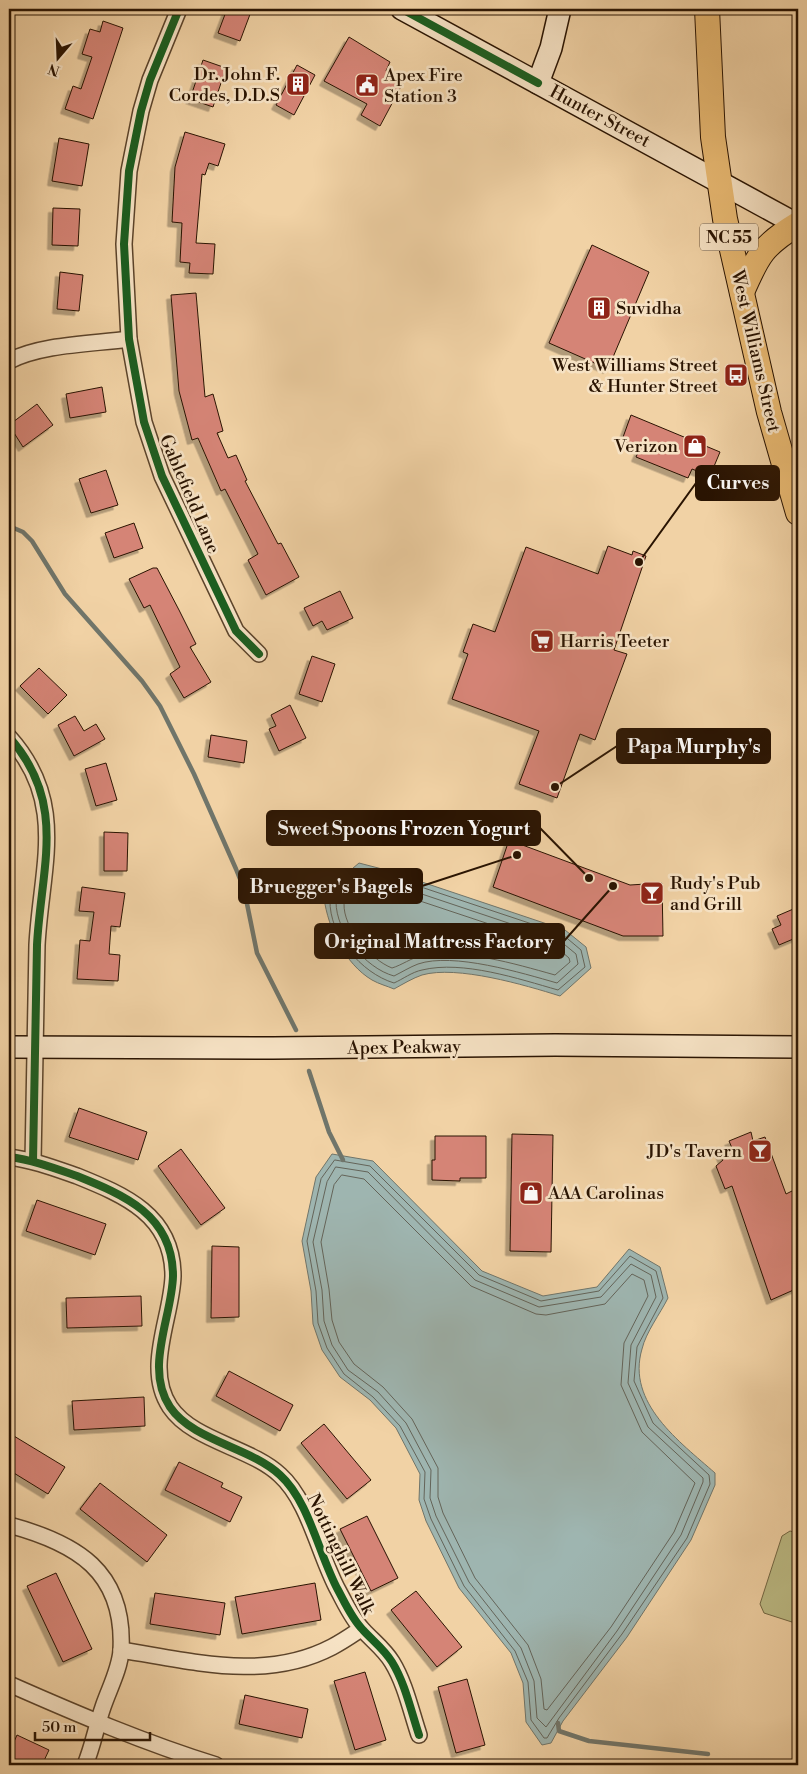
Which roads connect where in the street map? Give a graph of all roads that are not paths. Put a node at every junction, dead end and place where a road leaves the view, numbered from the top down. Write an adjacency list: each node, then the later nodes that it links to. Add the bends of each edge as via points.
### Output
1 (179, 9): 9 (street, Gablefield Lane, via 150,80 128,171 124,244)
2 (402, 9): 5 (main road, Hunter Street)
3 (560, 9): 5 (main road)
4 (707, 9): 6 (main road, West Williams Street / NC 55, via 713,137)
5 (538, 83): 6 (main road, Hunter Street)
6 (719, 182): 7 (main road, Hunter Street); 8 (main road, West Williams Street / NC 55)
7 (798, 224): 8 (main road, via 762,251)
8 (742, 292): 11 (main road, West Williams Street / NC 55, via 769,412)
9 (129, 339): 10 (street, via 42,350 21,354); 12 (street, Gablefield Lane, via 144,422 162,476 236,631)
10 (9, 361)
11 (798, 513)
12 (259, 654)
13 (9, 737): 15 (street, via 35,776 46,819 47,866 37,945)
14 (9, 1047): 15 (main road, Apex Peakway)
15 (36, 1047): 16 (main road, Apex Peakway); 18 (street)
16 (798, 1047)
17 (9, 1157): 18 (street, Nottinghill Walk)
18 (33, 1161): 20 (street, Nottinghill Walk, via 113,1190 131,1199 149,1215 170,1253 173,1275 160,1360 162,1384 170,1406 194,1428 279,1473 291,1486 337,1588)
19 (9, 1525): 21 (street, via 64,1545 97,1568 105,1577 115,1603)
20 (361, 1629): 21 (street, via 317,1654 257,1668 232,1668); 24 (street, Nottinghill Walk, via 384,1650 393,1664)
21 (121, 1650): 23 (street)
22 (9, 1684): 23 (street)
23 (99, 1723): 25 (street); 26 (street)
24 (419, 1735)
25 (85, 1765)
26 (216, 1765)

